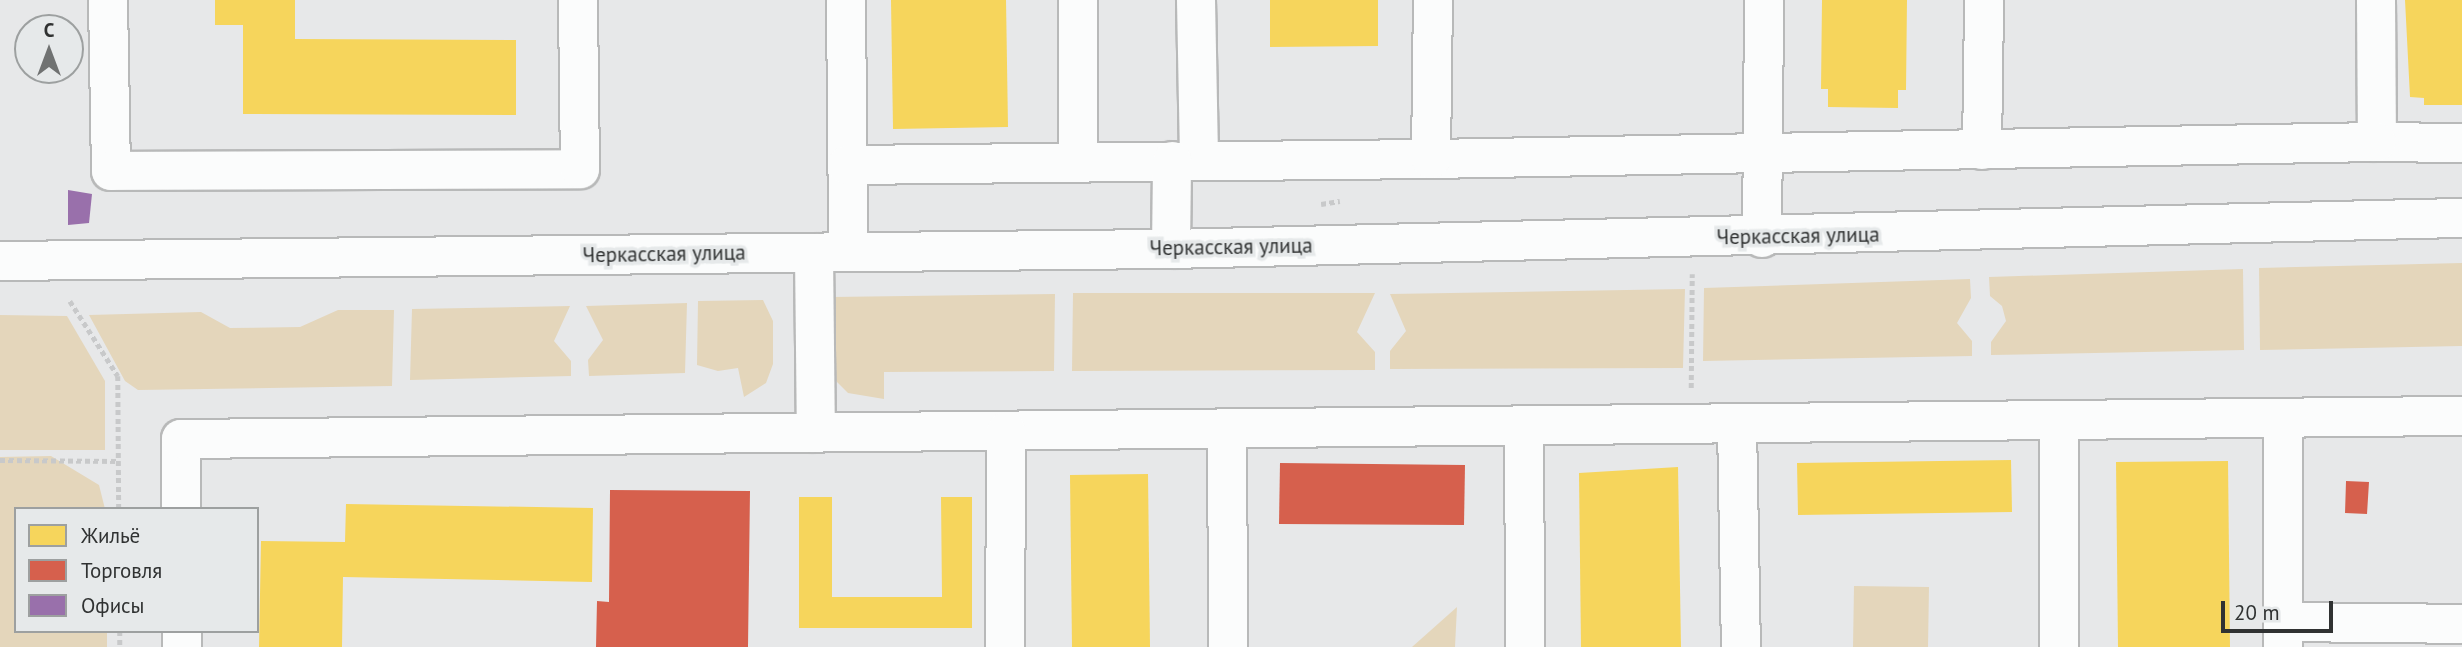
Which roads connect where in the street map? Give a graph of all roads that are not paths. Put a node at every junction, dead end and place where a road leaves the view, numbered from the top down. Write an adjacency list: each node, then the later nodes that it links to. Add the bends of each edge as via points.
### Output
1 (108, 0): 2 (street, via 111,171 580,169)
2 (579, 0)
3 (846, 0): 17 (street)
4 (1078, 0): 16 (street)
5 (1196, 0): 15 (street)
6 (1433, 0): 14 (street)
7 (1764, 0): 13 (street)
8 (1984, 0): 12 (street)
9 (2376, 0): 10 (street)
10 (2377, 142): 11 (street); 12 (street)
11 (2462, 143)
12 (1982, 150): 13 (street)
13 (1763, 154): 14 (street); 19 (street)
14 (1432, 159): 15 (street)
15 (1186, 160): 16 (street); 20 (street)
16 (1078, 162): 17 (street)
17 (847, 165): 21 (street)
18 (2462, 219): 19 (street, Черкасская улица)
19 (1762, 237): 20 (street, Черкасская улица)
20 (1171, 249): 21 (street, Черкасская улица)
21 (831, 252): 22 (street, Черкасская улица); 30 (street)
22 (0, 261)
23 (2462, 416): 24 (street)
24 (2283, 418): 25 (street); 33 (street)
25 (2059, 420): 26 (street); 38 (street)
26 (1737, 423): 27 (street); 37 (street)
27 (1524, 425): 28 (street); 36 (street)
28 (1227, 428): 29 (street); 35 (street)
29 (1006, 431): 30 (street); 34 (street)
30 (816, 433): 31 (street, via 181,439)
31 (181, 507)
32 (2462, 624): 33 (street)
33 (2283, 635)
34 (1005, 647)
35 (1228, 647)
36 (1525, 647)
37 (1741, 647)
38 (2059, 647)

